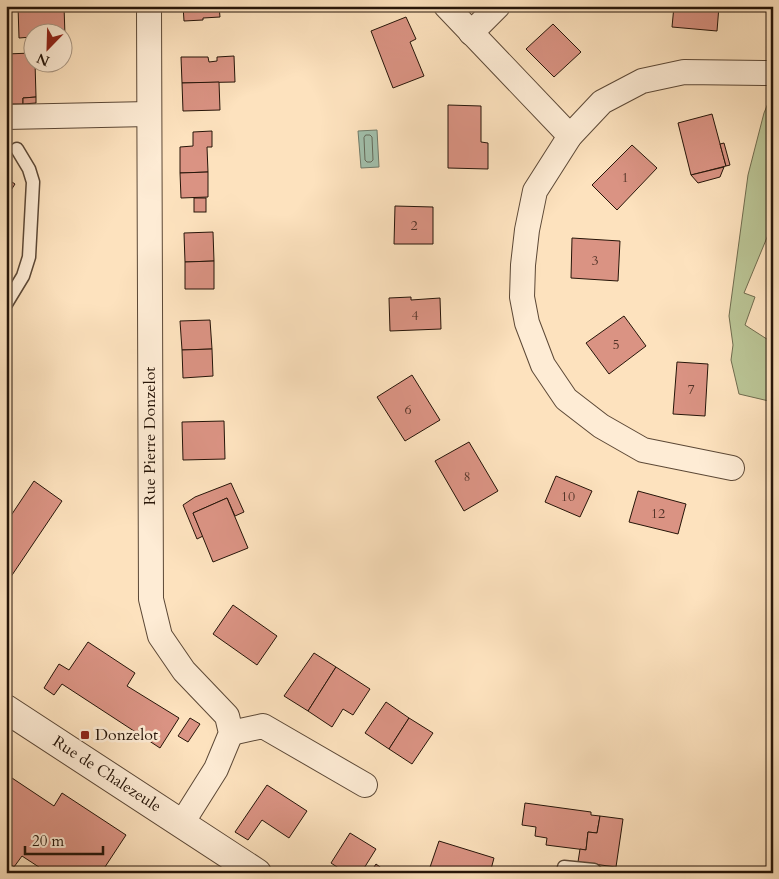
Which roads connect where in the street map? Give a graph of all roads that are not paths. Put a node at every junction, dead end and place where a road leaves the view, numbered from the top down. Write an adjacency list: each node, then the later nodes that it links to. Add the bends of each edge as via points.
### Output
1 (149, 6): 6 (street, Rue Pierre Donzelot)
2 (446, 6): 4 (street)
3 (498, 6): 4 (street)
4 (472, 33): 8 (street)
5 (773, 73): 8 (street, via 684,72 642,81 602,102)
6 (150, 114): 7 (street); 13 (street, Rue Pierre Donzelot, via 151,599 160,636 184,671 227,716)
7 (6, 117)
8 (570, 136): 11 (street, via 536,191 527,230 522,297 527,323 543,365 566,398 601,426 643,450)
9 (17, 149): 10 (lane, via 33,182 29,257 23,276)
10 (6, 304)
11 (732, 468)
12 (6, 708): 15 (street, Rue de Chalezeule)
13 (231, 733): 14 (street, via 263,726); 15 (street, via 216,769)
14 (365, 785)
15 (182, 823): 17 (street, Rue de Chalezeule)
16 (564, 866): 18 (lane)
17 (257, 873)
18 (597, 873)

